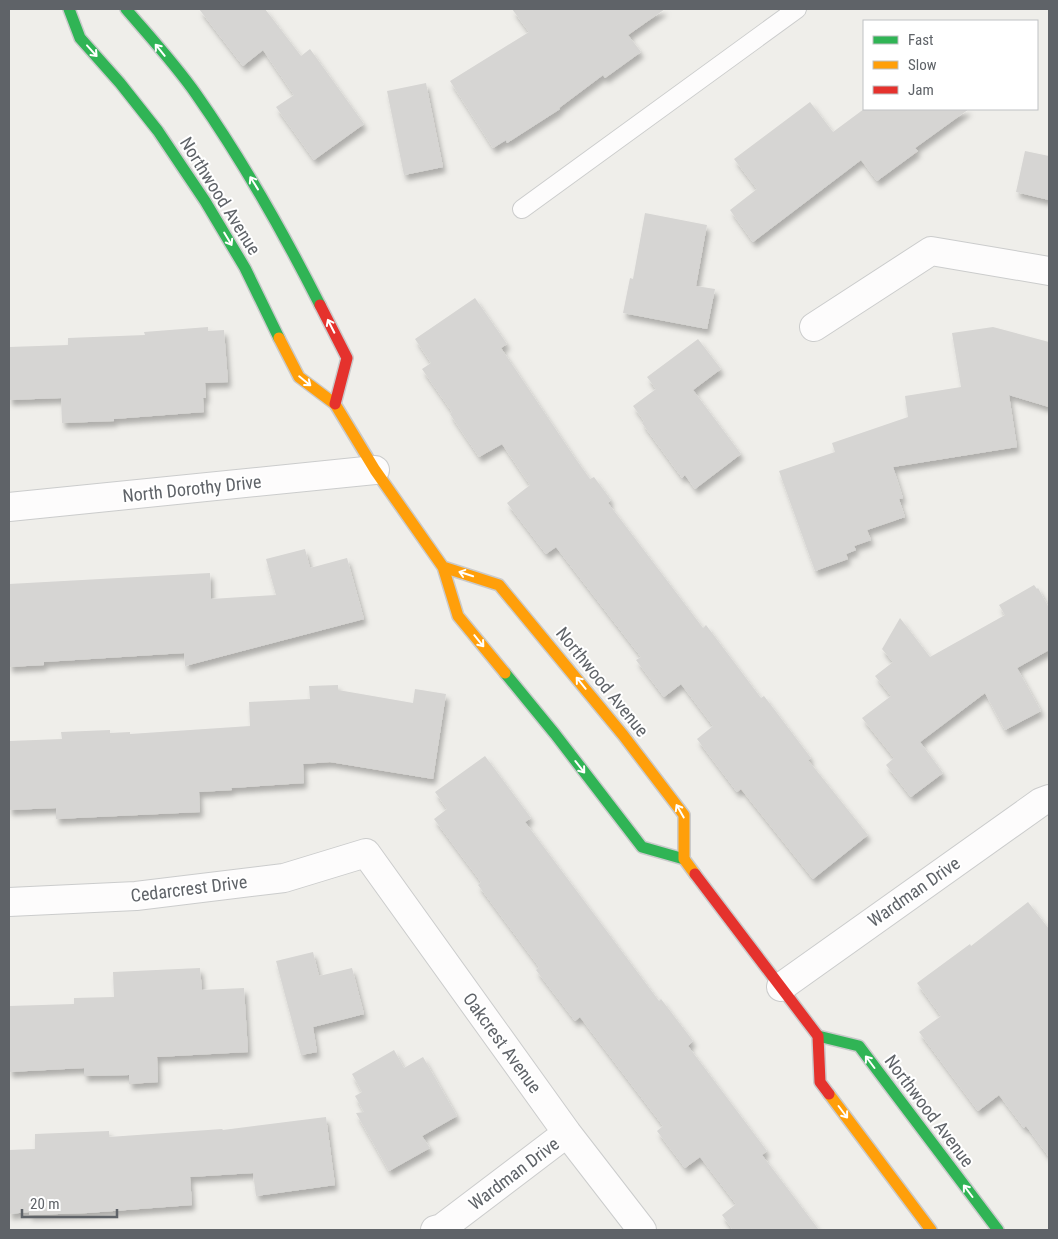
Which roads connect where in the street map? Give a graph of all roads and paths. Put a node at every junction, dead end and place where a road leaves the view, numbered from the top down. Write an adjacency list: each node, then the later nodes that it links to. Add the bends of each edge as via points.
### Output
1 (69, 9): 7 (street, Northwood Avenue, one-way to 7, via 80,38 158,131 205,201 245,268 298,377)
2 (126, 9): 7 (street, Northwood Avenue, one-way to 2, via 347,358 300,264 264,199 195,93)
3 (797, 9): 4 (lane)
4 (522, 208)
5 (1049, 272): 6 (street, via 931,251)
6 (814, 326)
7 (335, 404): 8 (street, Northwood Avenue)
8 (375, 470): 9 (street, North Dorothy Drive); 10 (street, Northwood Avenue)
9 (9, 507)
10 (443, 566): 13 (street, Northwood Avenue, one-way to 13, via 458,616 642,847); 13 (street, Northwood Avenue, one-way to 10, via 684,815 559,657 499,585)
11 (1049, 798): 15 (street, Wardman Drive)
12 (366, 853): 14 (street, Cedarcrest Drive, via 284,878 136,896); 17 (street, Oakcrest Avenue)
13 (684, 859): 15 (street)
14 (9, 902)
15 (781, 986): 16 (street)
16 (818, 1036): 20 (street, one-way to 20, via 820,1082); 21 (street, Northwood Avenue, one-way to 16, via 859,1046)
17 (567, 1132): 18 (street, Wardman Drive, via 442,1228); 19 (street, Oakcrest Avenue)
18 (435, 1230)
19 (642, 1230)
20 (931, 1230)
21 (998, 1230)

